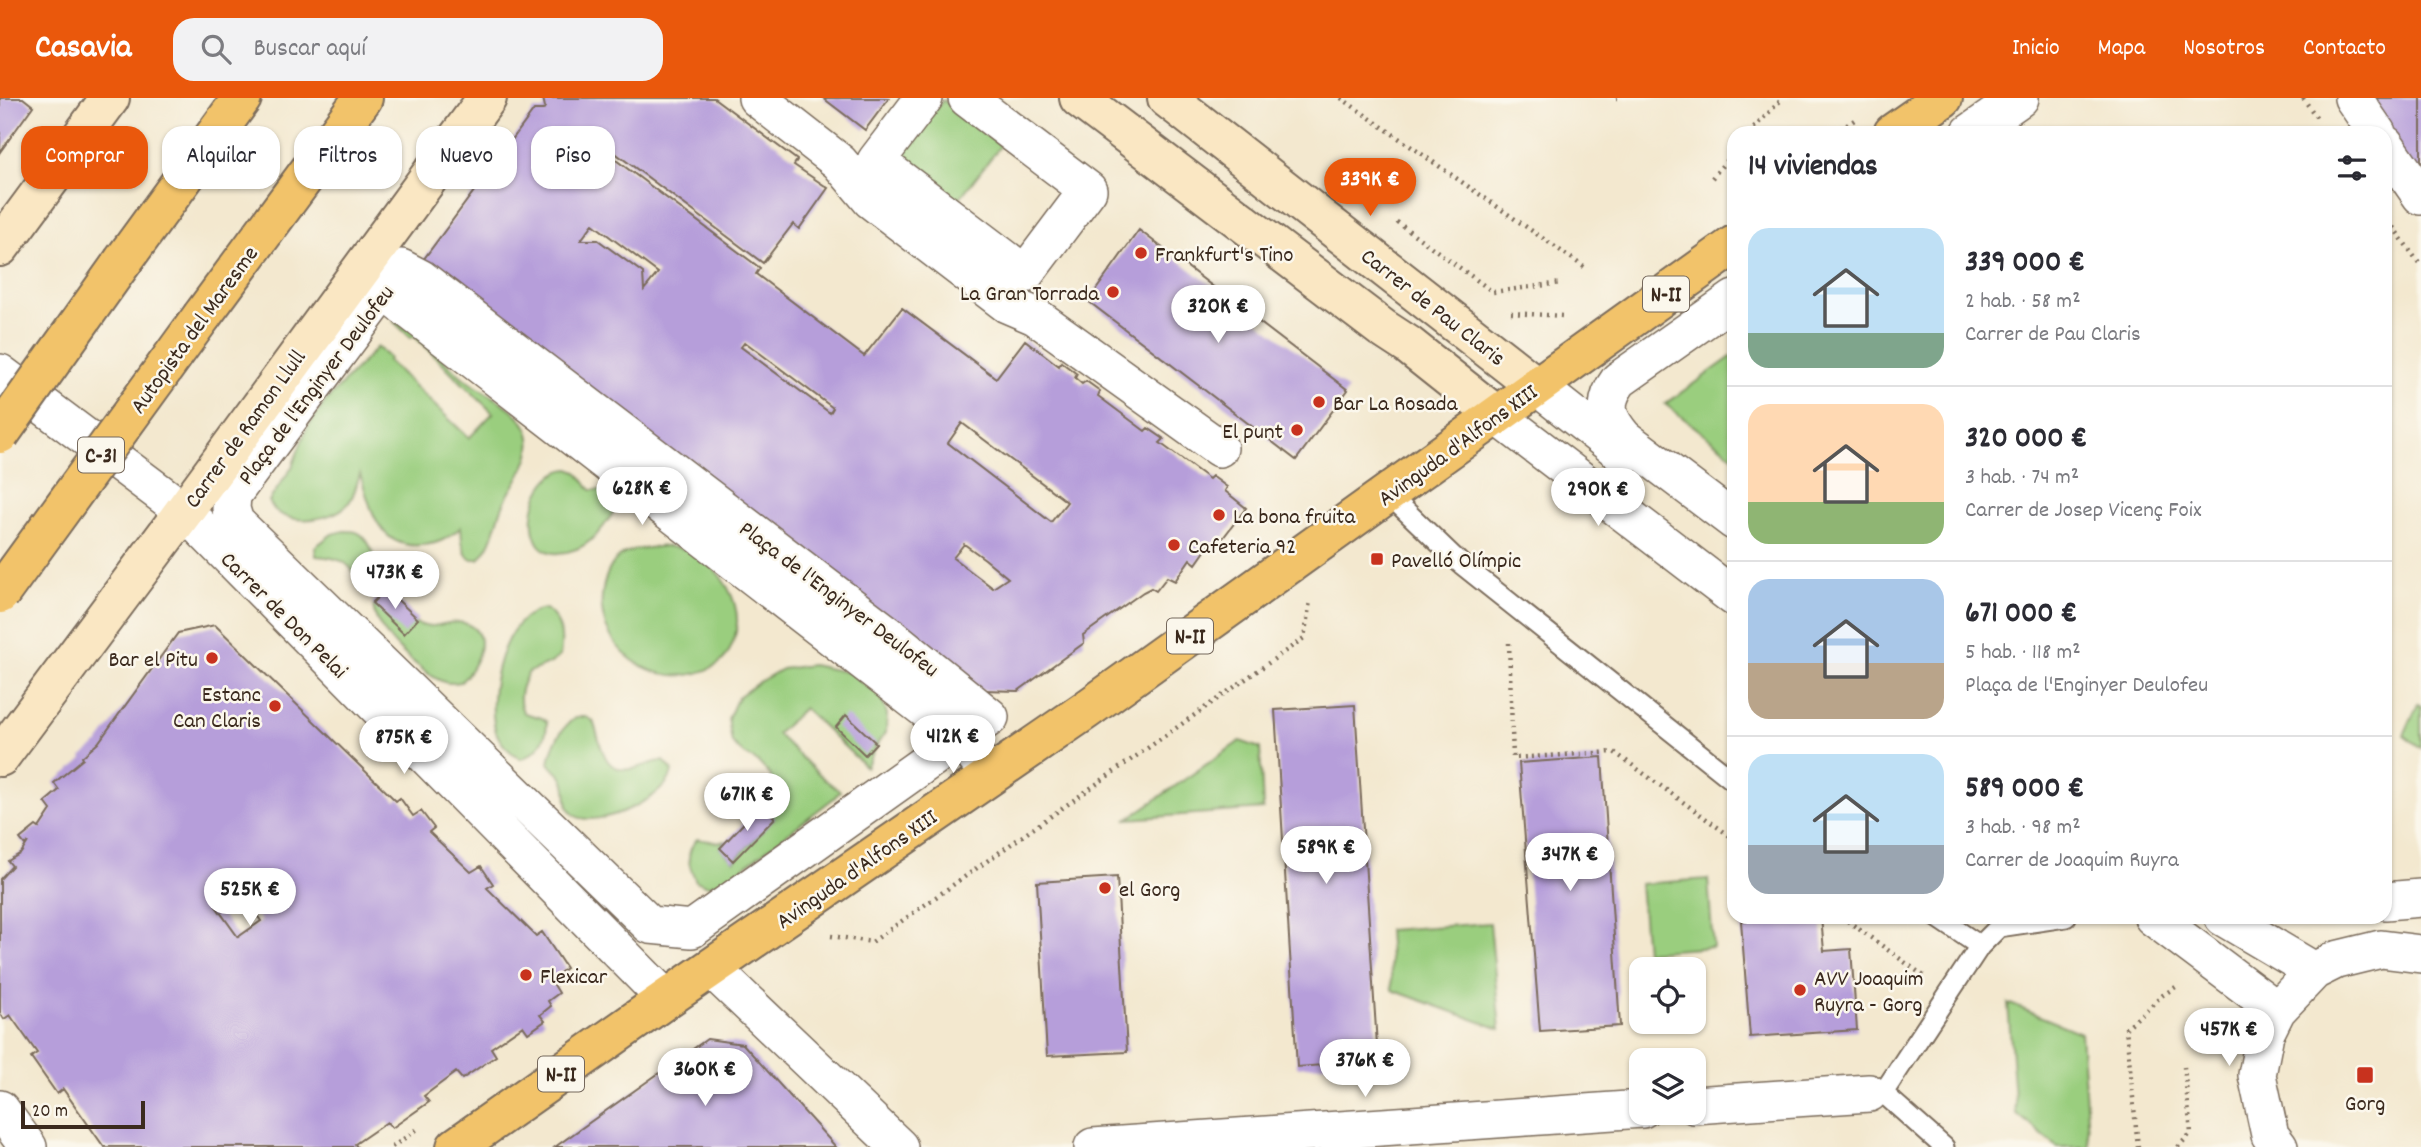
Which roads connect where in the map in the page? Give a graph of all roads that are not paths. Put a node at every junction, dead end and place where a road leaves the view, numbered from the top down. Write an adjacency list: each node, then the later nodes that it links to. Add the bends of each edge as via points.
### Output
1 (110, 98): 18 (street)
2 (242, 98): 25 (main road, bridge)
3 (363, 98): 32 (main road, Autopista del Maresme / C-31, bridge)
4 (486, 98): 20 (street, Carrer de Ramon Llull)
5 (757, 98): 26 (street, via 839,162 871,200 1007,304 1035,316)
6 (924, 98): 7 (street, via 876,161 1025,274 1088,190)
7 (967, 98)
8 (1079, 98): 24 (street, Carrer de Pau Claris)
9 (1167, 98): 23 (street, Carrer de Pau Claris)
10 (1943, 98): 13 (main road)
11 (2020, 98): 14 (street)
12 (2353, 98): 15 (street)
13 (1904, 126)
14 (1980, 126)
15 (2372, 126)
16 (2392, 154): 17 (street)
17 (2421, 196)
18 (0, 247)
19 (1727, 250): 23 (main road, Avinguda d'Alfons XIII / N-II)
20 (372, 281): 28 (street, Carrer de Ramon Llull); 33 (street); 33 (street, Plaça de l'Enginyer Deulofeu, via 232,495 235,522 650,925 692,929)
21 (1727, 304): 29 (street, via 1619,380 1610,392 1607,410 1624,438)
22 (0, 373): 28 (street, Carrer de Don Pelai)
23 (1535, 386): 24 (main road, Avinguda d'Alfons XIII / N-II); 30 (street)
24 (1496, 415): 27 (main road, Avinguda d'Alfons XIII / N-II); 31 (street)
25 (0, 435)
26 (1219, 448)
27 (1389, 495): 35 (lane, via 1460,563); 36 (main road, Avinguda d'Alfons XIII / N-II)
28 (184, 511): 34 (street, Carrer de Ramon Llull); 47 (street, Carrer de Don Pelai)
29 (1727, 516)
30 (1727, 533)
31 (1727, 592)
32 (0, 594)
33 (961, 738): 36 (street)
34 (0, 757)
35 (1727, 775)
36 (990, 776): 45 (main road, Avinguda d'Alfons XIII / N-II)
37 (2421, 898): 38 (street)
38 (2392, 900)
39 (1947, 924): 43 (lane)
40 (2019, 924): 43 (lane, via 1999,927)
41 (2162, 924): 48 (street)
42 (2235, 924): 46 (street)
43 (1980, 946): 58 (lane, via 1883,1093)
44 (2421, 954): 46 (street, via 2381,949 2336,960)
45 (712, 969): 47 (main road, Avinguda d'Alfons XIII / N-II); 56 (street)
46 (2314, 971): 48 (street)
47 (666, 999): 55 (main road, Avinguda d'Alfons XIII / N-II)
48 (2277, 1010): 53 (street, via 2265,1034 2257,1075)
49 (1869, 1093): 50 (street)
50 (1706, 1104)
51 (0, 1109): 54 (street)
52 (1629, 1110): 57 (street)
53 (2270, 1143)
54 (28, 1147)
55 (456, 1147)
56 (899, 1147)
57 (1093, 1147)
58 (1944, 1147)

